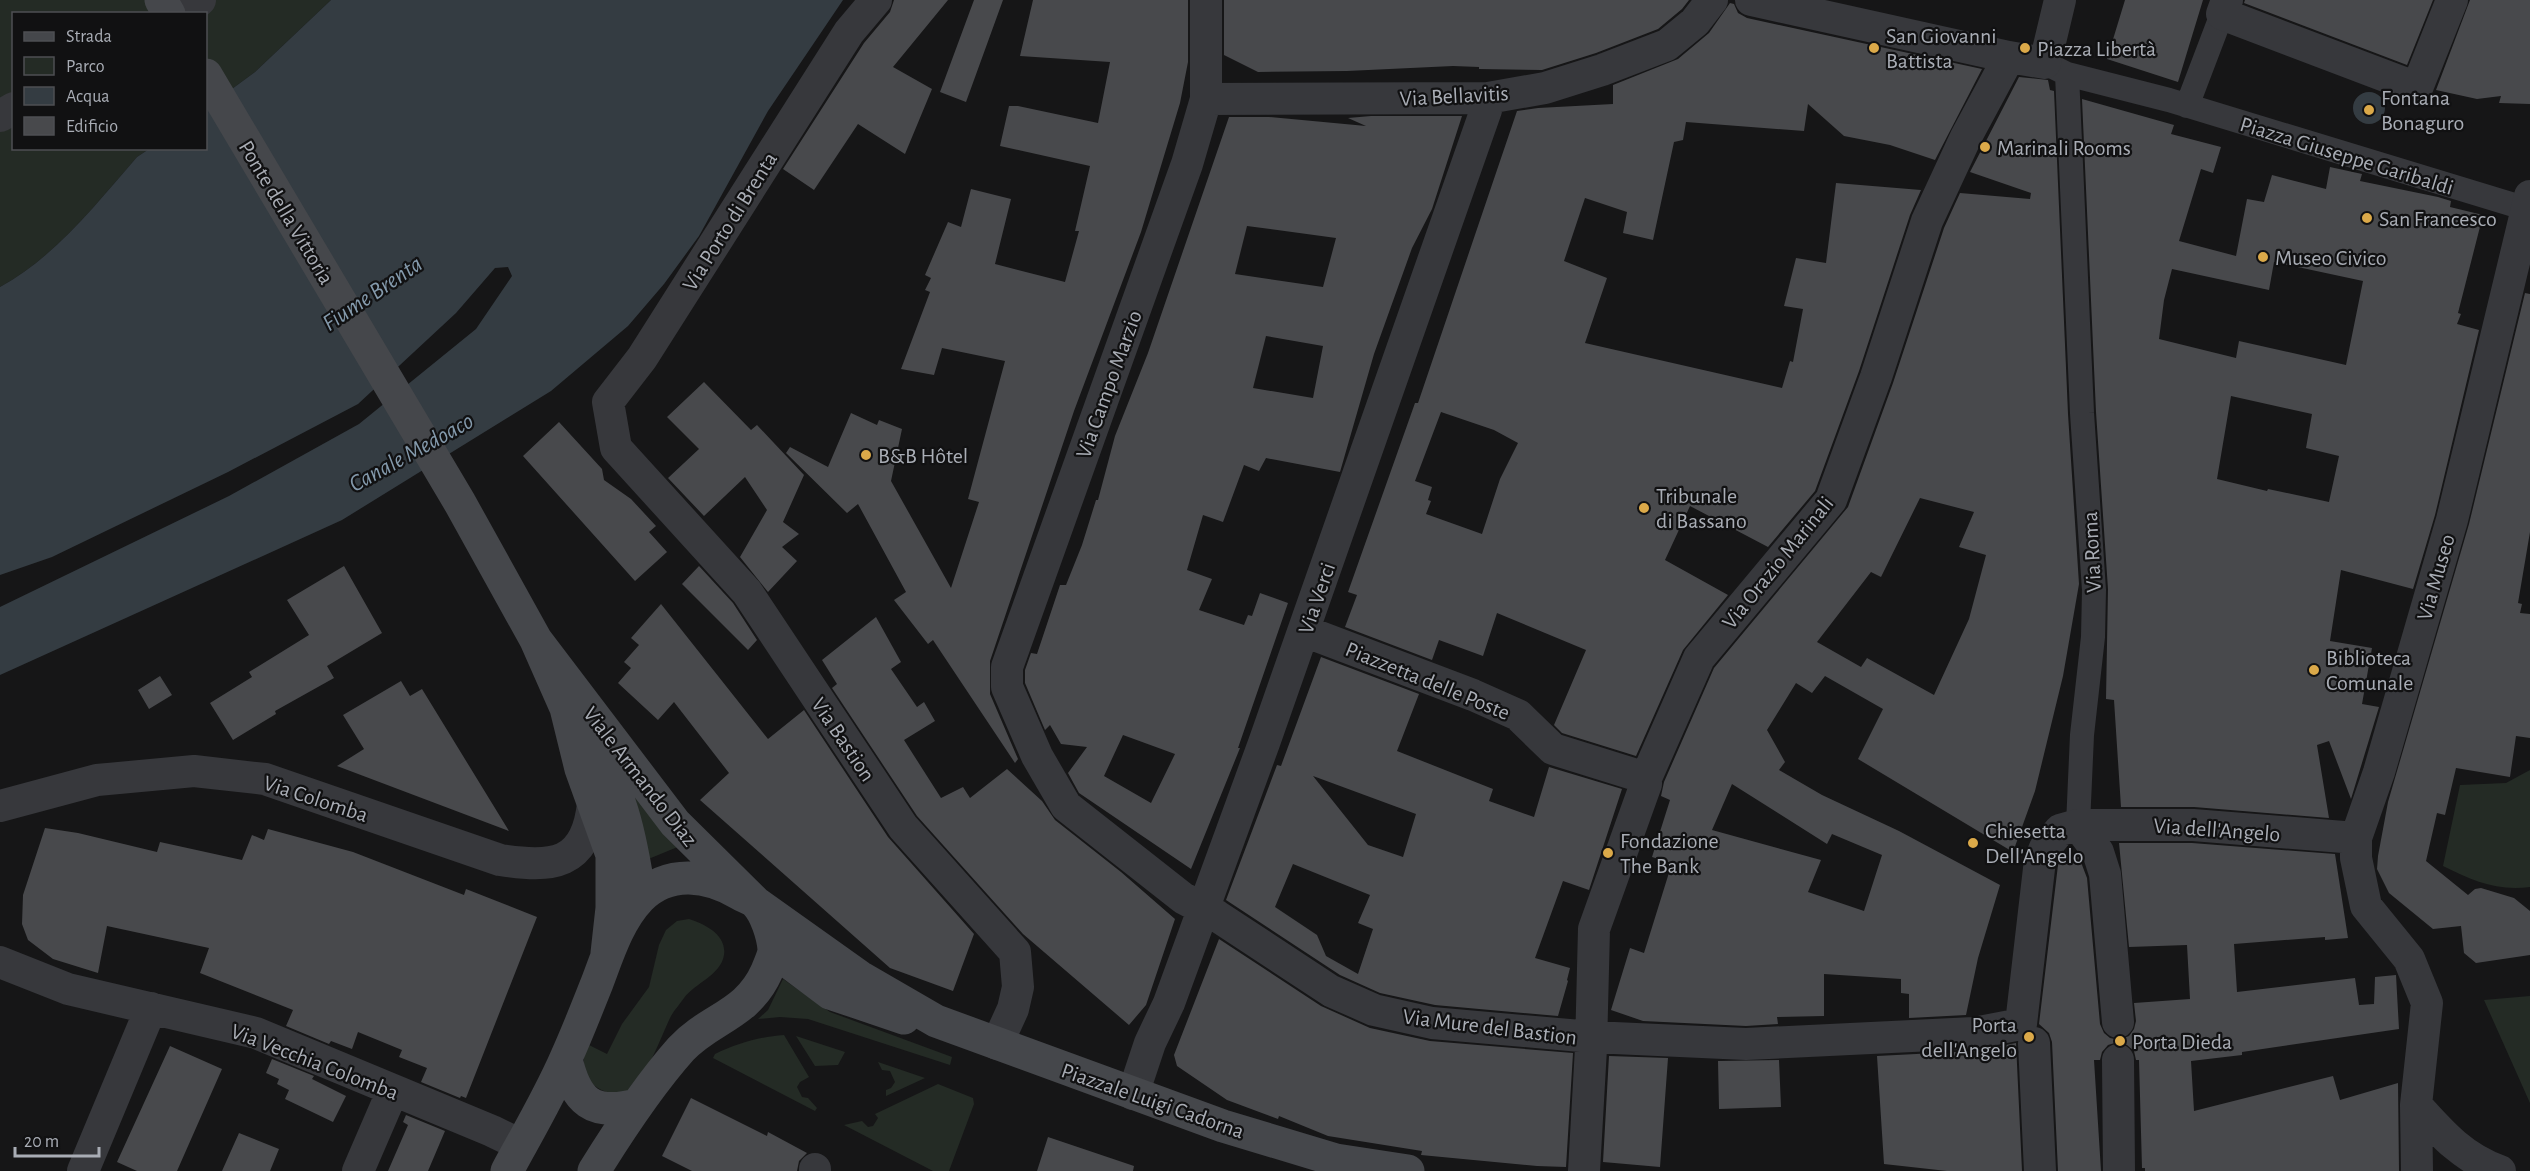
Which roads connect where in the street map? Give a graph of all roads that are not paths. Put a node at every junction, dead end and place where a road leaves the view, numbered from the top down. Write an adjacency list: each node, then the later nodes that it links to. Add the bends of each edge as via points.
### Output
1 (200, 0): 9 (street)
2 (876, 0): 17 (street, Via Porto di Brenta, via 849,32 642,358 608,402)
3 (1206, 0): 14 (street, Via Campo Marzio)
4 (1712, 0): 13 (street, Via Bellavitis, via 1695,22 1655,51 1545,87)
5 (1751, 0): 10 (street)
6 (2060, 0): 11 (street)
7 (2452, 0): 8 (street, via 2417,88)
8 (2225, 7): 15 (street)
9 (185, 12)
10 (2008, 57): 11 (street); 23 (street, Via Orazio Marinali, via 1927,221 1831,500 1699,658)
11 (2056, 69): 15 (street, Piazza Giuseppe Garibaldi); 26 (street, Via Roma, via 2094,590)
12 (207, 77): 18 (main road, Ponte della Vittoria)
13 (1488, 98): 14 (street, Via Bellavitis); 19 (street, Via Verci)
14 (1206, 99): 21 (street, Via Campo Marzio, via 1187,164)
15 (2178, 103): 16 (street, Piazza Giuseppe Garibaldi)
16 (2528, 203): 27 (street, Via Museo, via 2452,520)
17 (616, 448): 39 (street, Via Bastion, via 747,592 903,827 1015,952 1018,987)
18 (460, 503): 20 (main road, Viale Armando Diaz)
19 (1304, 631): 23 (street, Piazzetta delle Poste, via 1473,694 1518,715 1553,749); 30 (street, Via Verci)
20 (536, 640): 22 (main road, Viale Armando Diaz); 29 (main road, Viale Armando Diaz, via 675,823)
21 (1007, 667): 30 (street, Via Mure del Bastion, via 1006,687 1037,756 1066,806)
22 (566, 708): 24 (main road, Viale Armando Diaz); 28 (main road, Viale Armando Diaz, via 597,752 619,797 634,852)
23 (1646, 778): 38 (street, Via Orazio Marinali, via 1594,929)
24 (593, 804): 25 (street, Via Colomba, via 590,827 580,846 561,861 531,864 500,860 265,779 194,771 97,780); 32 (main road, Viale Armando Diaz, via 612,855)
25 (0, 806)
26 (2078, 825): 27 (street, Via dell'Angelo, via 2193,825); 36 (street, via 2098,852 2105,874); 37 (street, via 2060,830 2040,860)
27 (2356, 838): 45 (street, Via Museo, via 2366,906 2409,959 2427,1003)
28 (640, 898): 29 (main road, Piazzale Luigi Cadorna, via 674,878 692,878 711,880); 32 (main road, Piazzale Luigi Cadorna)
29 (756, 903): 31 (main road); 35 (main road, Piazzale Luigi Cadorna, via 860,977)
30 (1202, 910): 38 (street, Via Mure del Bastion, via 1331,991 1374,1010 1432,1023); 43 (street, Via Verci)
31 (774, 951): 35 (main road, Piazzale Luigi Cadorna, via 830,993 896,1017); 44 (main road, via 757,989 744,1004 702,1030 682,1048)
32 (607, 953): 40 (main road, Piazzale Luigi Cadorna)
33 (0, 962): 34 (street, Via Vecchia Colomba, via 68,989)
34 (151, 1008): 42 (street, Via Vecchia Colomba, via 256,1034); 48 (street)
35 (936, 1021): 39 (main road, Piazzale Luigi Cadorna)
36 (2118, 1022)
37 (2027, 1026): 38 (street, Via Mure del Bastion, via 1974,1033 1746,1044); 53 (street)
38 (1592, 1037): 52 (street, Via Orazio Marinali)
39 (997, 1044): 43 (main road, Piazzale Luigi Cadorna)
40 (566, 1059): 44 (main road, via 577,1093 592,1105 613,1110); 46 (main road, Piazzale Luigi Cadorna)
41 (2118, 1060): 54 (street)
42 (393, 1090): 46 (street, Via Vecchia Colomba); 49 (street)
43 (1133, 1094): 47 (main road, Piazzale Luigi Cadorna, via 1300,1150)
44 (637, 1105): 50 (main road)
45 (2416, 1105): 55 (street, Via Museo); 56 (street, via 2449,1142)
46 (514, 1158)
47 (1370, 1168): 51 (main road, Piazzale Luigi Cadorna)
48 (83, 1171)
49 (358, 1171)
50 (594, 1171)
51 (1408, 1171)
52 (1584, 1171)
53 (2040, 1171)
54 (2119, 1171)
55 (2417, 1171)
56 (2500, 1171)

